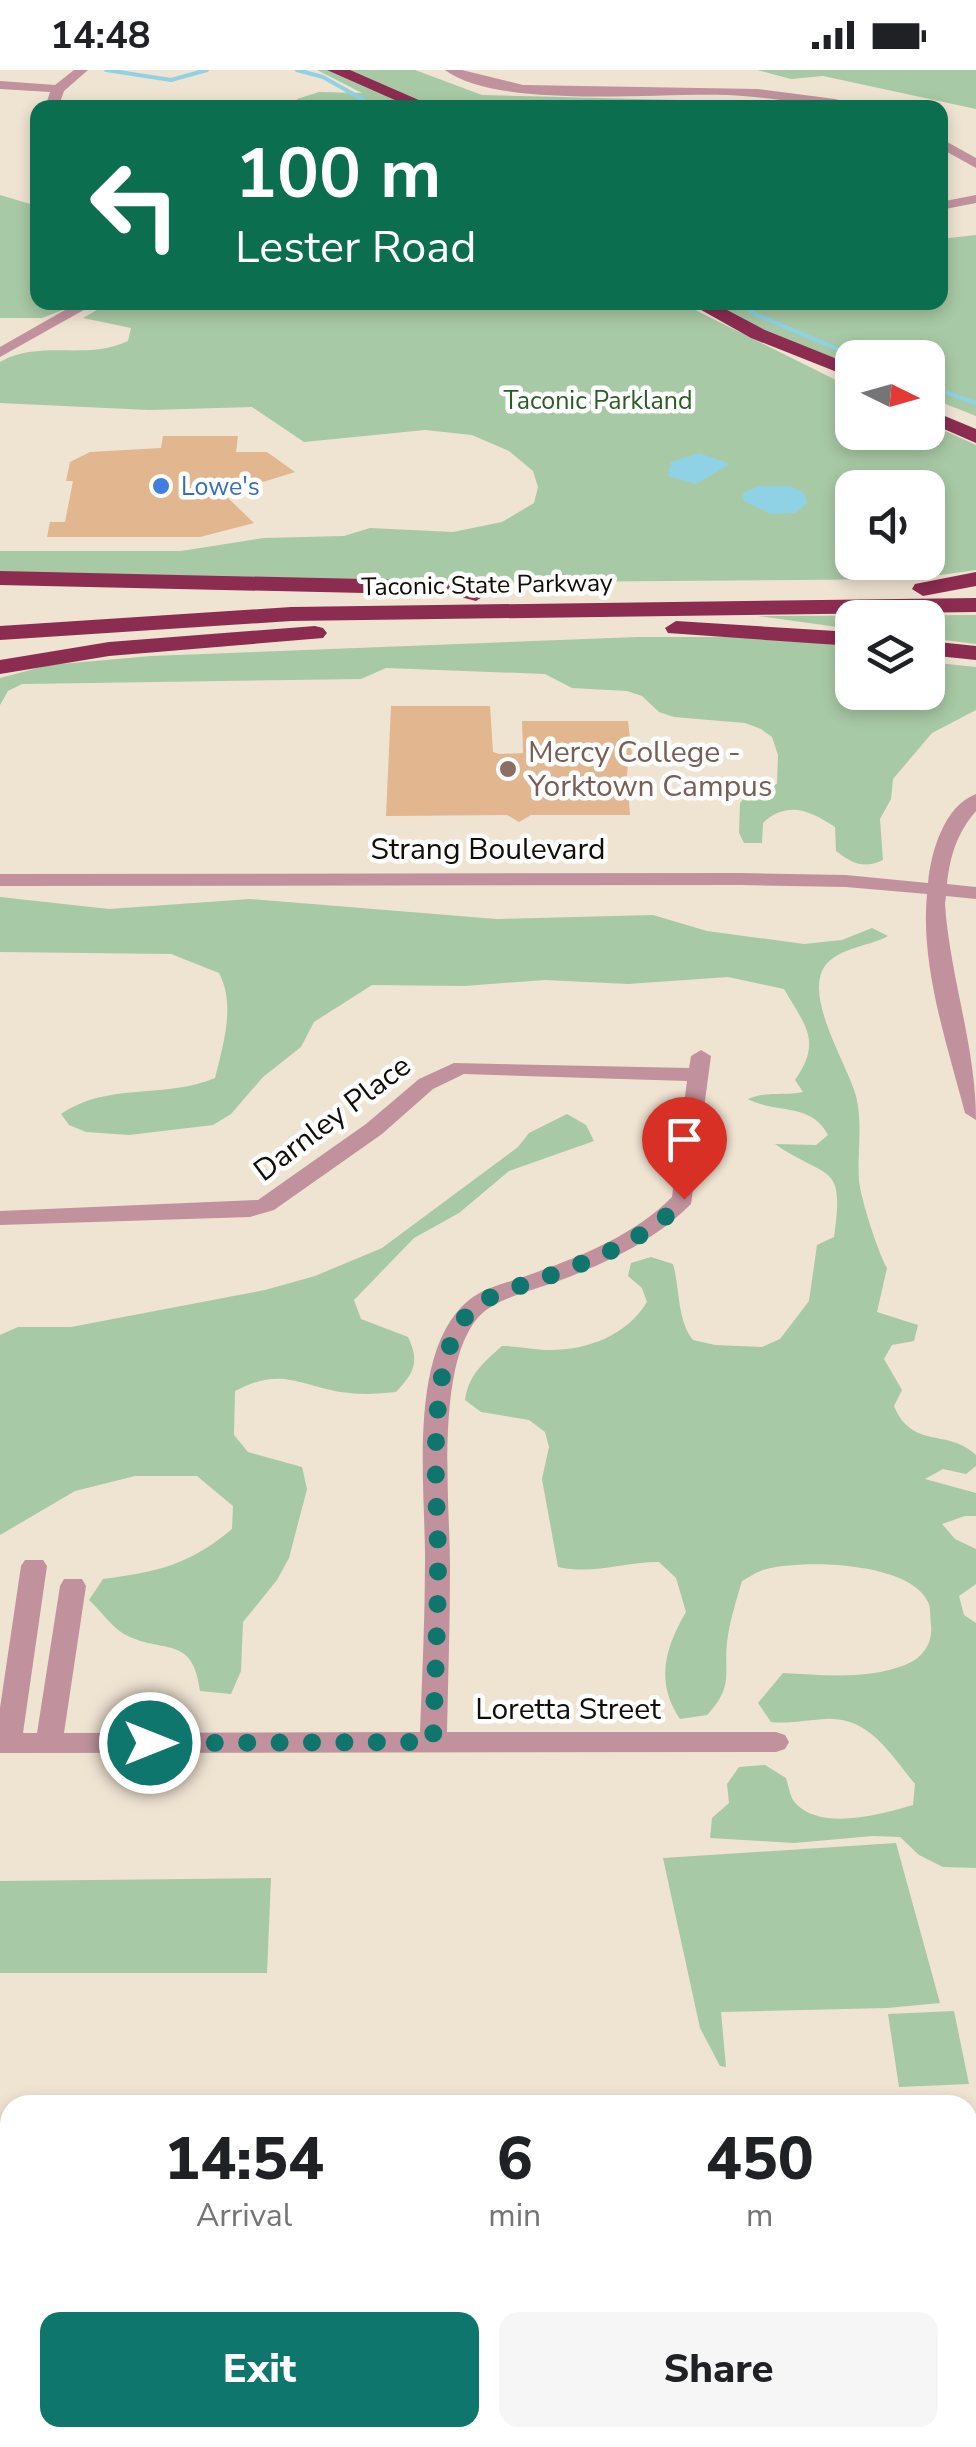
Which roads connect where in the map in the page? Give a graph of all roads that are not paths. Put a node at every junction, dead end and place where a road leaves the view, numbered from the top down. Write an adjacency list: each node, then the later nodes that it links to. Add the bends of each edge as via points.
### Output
1 (82, 70): 5 (street)
2 (334, 70): 7 (highway)
3 (451, 70): 8 (street, via 517,87 708,91)
4 (0, 87): 5 (street)
5 (57, 91): 6 (street)
6 (54, 100)
7 (409, 100)
8 (788, 100)
9 (948, 147): 10 (street)
10 (976, 164)
11 (976, 199): 12 (street)
12 (948, 204)
13 (77, 310): 16 (street)
14 (712, 310): 15 (highway)
15 (758, 334): 17 (highway); 18 (highway)
16 (0, 354)
17 (835, 365)
18 (835, 372)
19 (945, 408): 20 (highway)
20 (970, 418)
21 (945, 424): 22 (highway)
22 (976, 438)
23 (0, 578): 27 (highway, via 454,588)
24 (976, 579): 26 (highway)
25 (976, 588): 26 (highway, Taconic State Parkway)
26 (923, 589): 27 (highway, Taconic State Parkway)
27 (476, 594): 30 (highway, Taconic State Parkway, via 210,599)
28 (976, 606): 29 (highway, Taconic State Parkway)
29 (528, 610): 31 (highway, Taconic State Parkway, via 246,615); 32 (highway, via 706,618)
30 (0, 615)
31 (0, 633)
32 (835, 633)
33 (835, 634): 36 (highway, via 666,628 341,632 130,647)
34 (945, 646): 35 (highway)
35 (976, 650)
36 (0, 667)
37 (976, 800): 39 (street, via 956,818)
38 (0, 880): 39 (street, Strang Boulevard, via 742,879)
39 (935, 888): 40 (street, Strang Boulevard); 41 (street, via 954,1032)
40 (976, 894)
41 (974, 1100)
42 (0, 1218): 45 (street, Darnley Place, via 266,1205 426,1084 461,1068 700,1066 684,1199 669,1216 613,1250 476,1306 450,1346 436,1433)
43 (34, 1566): 47 (street)
44 (73, 1586): 48 (street)
45 (433, 1742): 46 (street, Loretta Street); 48 (street, Loretta Street)
46 (776, 1742)
47 (4, 1743): 48 (street, Loretta Street)
48 (49, 1743)

